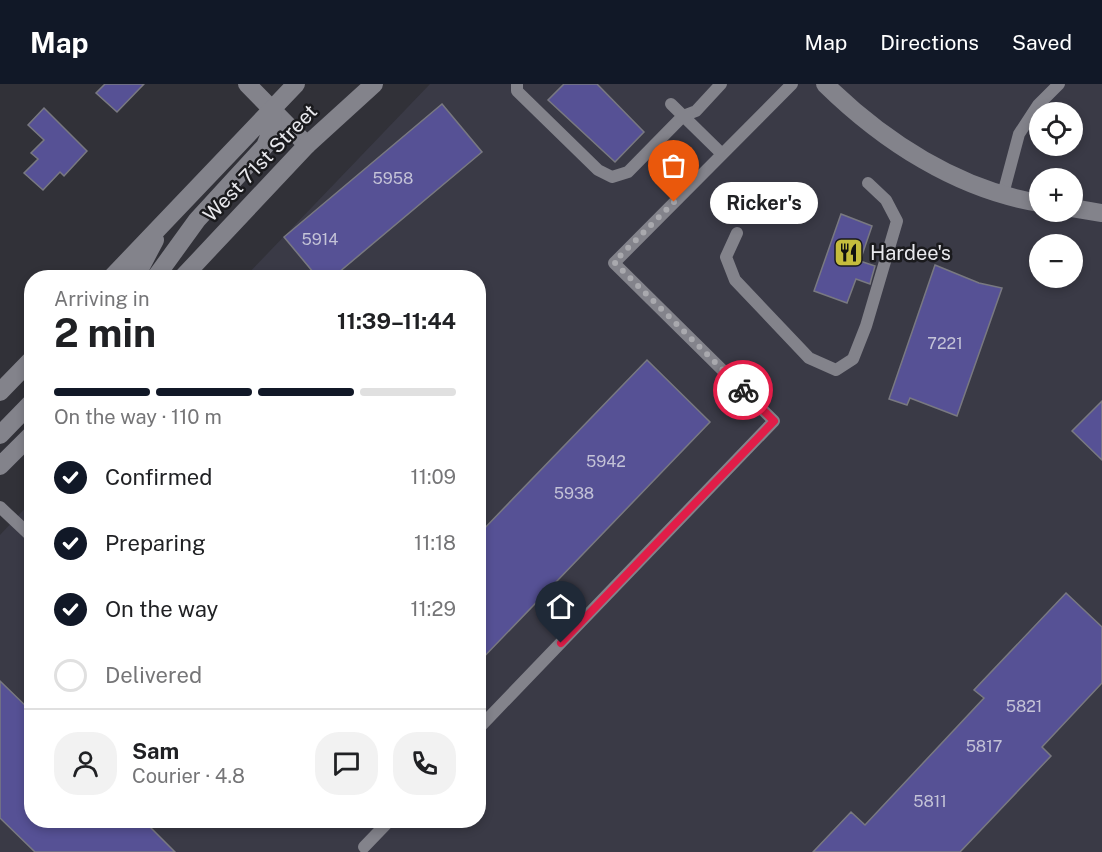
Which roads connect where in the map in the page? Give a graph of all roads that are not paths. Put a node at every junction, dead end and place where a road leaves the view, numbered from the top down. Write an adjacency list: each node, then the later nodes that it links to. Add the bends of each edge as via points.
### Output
1 (247, 84): 11 (main road)
2 (296, 84): 11 (main road, West 71st Street)
3 (374, 84): 9 (main road, West 71st Street)
4 (517, 84): 12 (lane, via 517,91 598,170 612,177 628,172)
5 (721, 84): 12 (lane, via 696,111)
6 (792, 84): 14 (lane)
7 (825, 84): 16 (main road, via 867,122 916,156)
8 (1059, 84): 16 (lane, via 1038,105 1019,135)
9 (360, 91): 13 (main road, West 71st Street)
10 (671, 104): 12 (lane)
11 (272, 110): 13 (main road); 20 (main road, West 71st Street); 24 (main road, via 273,127 266,146 197,220)
12 (683, 116): 14 (lane)
13 (307, 145): 25 (main road, West 71st Street)
14 (722, 154): 34 (lane, via 614,262 774,421)
15 (868, 183): 21 (lane, via 886,200 897,221 853,359 836,370 809,358 735,280 726,257)
16 (1003, 195): 17 (main road)
17 (1029, 201)
18 (1083, 210): 19 (main road)
19 (1102, 213)
20 (164, 222): 22 (main road, West 71st Street); 23 (main road)
21 (737, 233)
22 (119, 270)
23 (139, 270)
24 (161, 270)
25 (190, 270)
26 (24, 367): 27 (main road)
27 (0, 392)
28 (24, 410): 29 (main road)
29 (0, 435)
30 (24, 442): 31 (main road)
31 (0, 466)
32 (0, 507): 33 (lane)
33 (24, 530)
34 (486, 721)
35 (382, 828): 36 (lane)
36 (364, 847)

